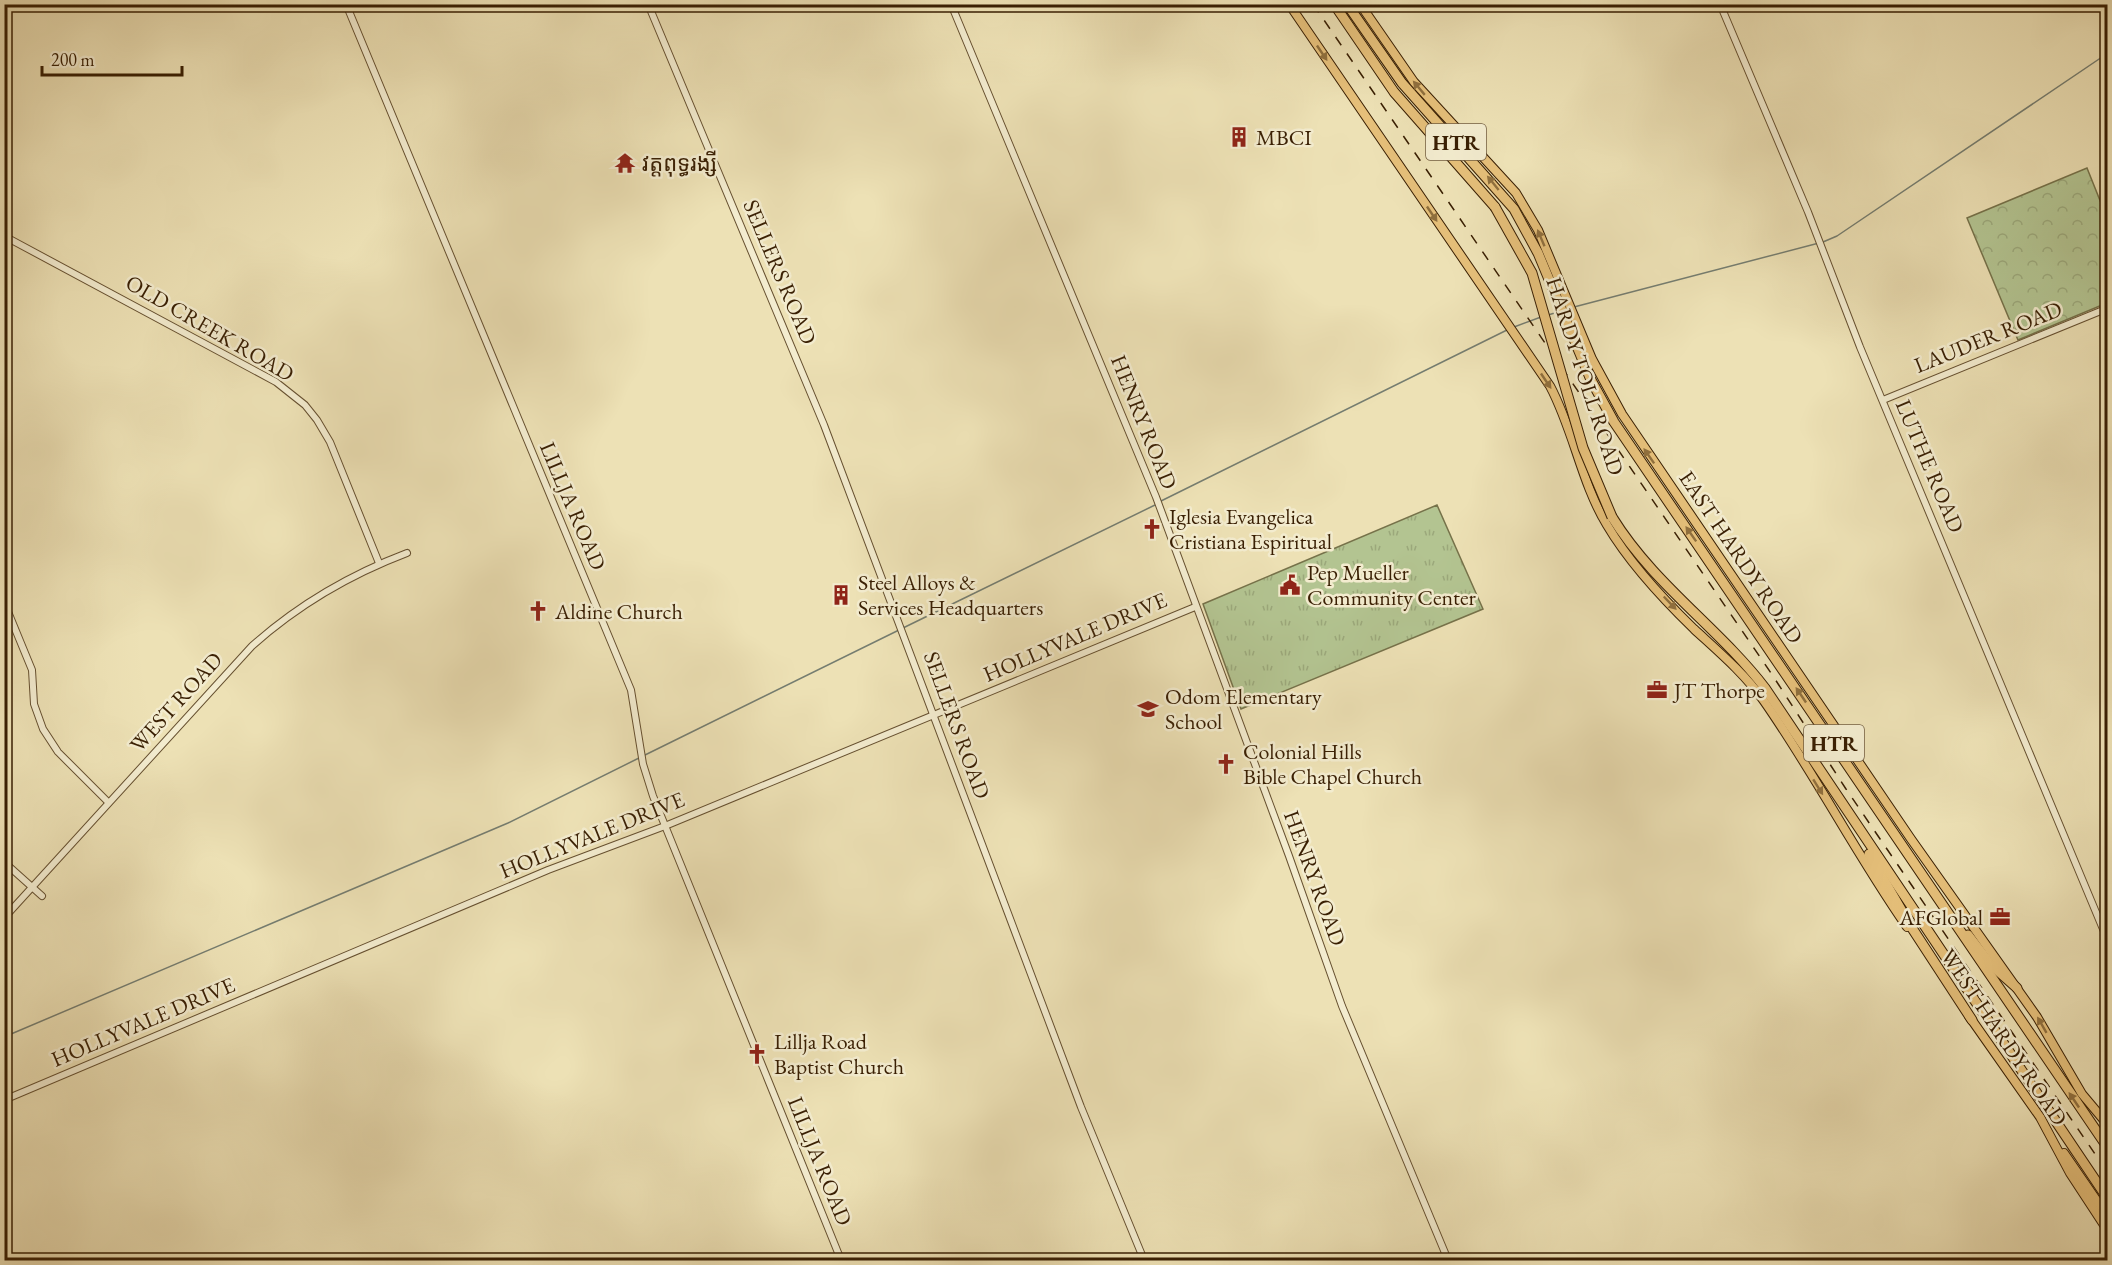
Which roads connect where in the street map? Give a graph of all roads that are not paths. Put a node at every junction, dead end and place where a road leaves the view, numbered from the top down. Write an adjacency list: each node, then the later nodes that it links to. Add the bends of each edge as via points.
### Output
1 (346, 4): 19 (street, LILLJA ROAD, via 631,690 642,762)
2 (648, 4): 16 (street, SELLERS ROAD, via 824,425)
3 (951, 4): 15 (street, HENRY ROAD, via 1156,497)
4 (1289, 4): 27 (main road, WEST HARDY ROAD, one-way to 27, via 1560,404 1588,485 1621,548 1763,700 1883,892)
5 (1334, 4): 20 (highway, HARDY TOLL ROAD / HTR, bridge, via 1394,92 1495,207 1532,273 1583,448 1612,517 1661,582 1752,672)
6 (1347, 4): 17 (highway, HARDY TOLL ROAD / HTR, one-way to 6, via 1614,422 1591,380 1532,239 1514,209 1402,83)
7 (1360, 4): 26 (main road, EAST HARDY ROAD, one-way to 7, via 1641,444 1604,385 1538,230 1516,193 1414,82)
8 (1720, 4): 11 (street, LUTHE ROAD)
9 (4, 236): 13 (street, OLD CREEK ROAD, via 276,382 305,405 330,442)
10 (2108, 308): 11 (street, LAUDER ROAD)
11 (1883, 400): 25 (street, LUTHE ROAD)
12 (407, 553): 13 (street, WEST ROAD)
13 (379, 563): 18 (street, WEST ROAD, via 309,600 263,636)
14 (4, 602): 18 (street, via 32,670 34,704 43,729 58,753)
15 (1195, 607): 16 (street, HOLLYVALE DRIVE); 39 (street, HENRY ROAD, via 1341,1006)
16 (934, 715): 19 (street, HOLLYVALE DRIVE); 38 (street, SELLERS ROAD, via 1081,1107)
17 (1832, 740): 26 (highway, via 1969,936 1991,965); 33 (highway, HARDY TOLL ROAD / HTR, one-way to 17)
18 (108, 802): 22 (street, WEST ROAD)
19 (665, 826): 29 (street, HOLLYVALE DRIVE, via 548,870); 37 (street, LILLJA ROAD)
20 (1859, 830): 27 (highway, via 1875,867); 34 (highway, HARDY TOLL ROAD / HTR)
21 (4, 862): 22 (street)
22 (33, 888): 23 (street); 24 (street, WEST ROAD)
23 (42, 896)
24 (4, 918)
25 (2108, 940)
26 (2017, 988): 28 (main road, EAST HARDY ROAD, one-way to 26)
27 (1972, 1020): 30 (main road, WEST HARDY ROAD)
28 (2082, 1094): 31 (main road, EAST HARDY ROAD); 32 (main road)
29 (4, 1100)
30 (2040, 1117): 35 (main road); 36 (main road, WEST HARDY ROAD)
31 (2108, 1125)
32 (2108, 1131)
33 (2108, 1148)
34 (2108, 1199)
35 (2108, 1216)
36 (2108, 1231)
37 (841, 1260)
38 (1144, 1260)
39 (1448, 1260)

